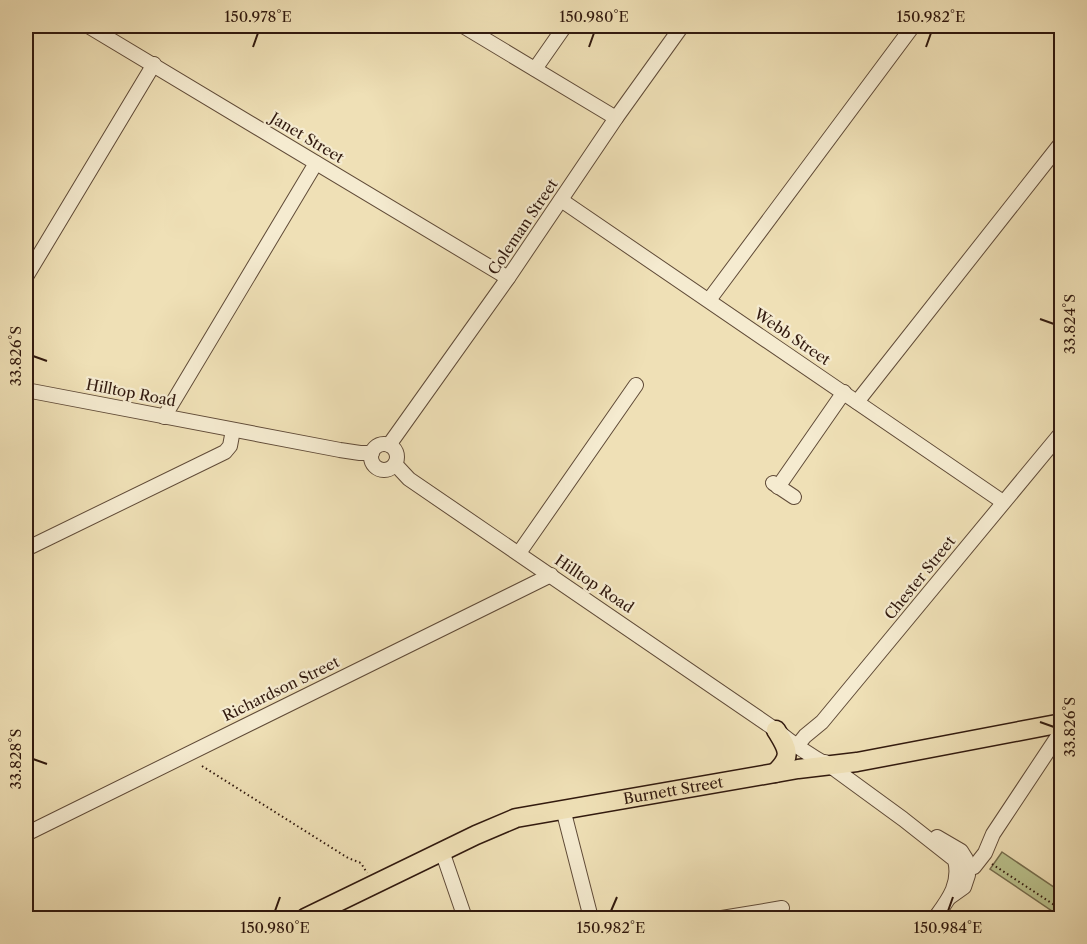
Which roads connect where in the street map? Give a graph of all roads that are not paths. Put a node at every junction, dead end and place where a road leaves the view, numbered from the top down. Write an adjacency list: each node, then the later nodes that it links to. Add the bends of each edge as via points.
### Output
1 (88, 26): 6 (street, Janet Street)
2 (463, 26): 7 (street)
3 (565, 26): 7 (street)
4 (682, 26): 8 (street, Coleman Street)
5 (913, 26): 14 (street)
6 (154, 64): 10 (street, Janet Street); 12 (street)
7 (535, 69): 8 (street)
8 (616, 118): 11 (street, Coleman Street)
9 (1062, 142): 18 (street)
10 (316, 163): 13 (street, Janet Street); 19 (street)
11 (561, 200): 13 (street, Coleman Street); 14 (street, Webb Street)
12 (26, 276)
13 (508, 278): 22 (street, Coleman Street)
14 (709, 300): 17 (street, Webb Street)
15 (636, 386): 28 (street)
16 (26, 390): 19 (street, Hilltop Road)
17 (844, 392): 18 (street, Webb Street); 25 (street, via 775,485)
18 (857, 402): 26 (street, Webb Street)
19 (164, 417): 20 (street, Hilltop Road)
20 (233, 430): 23 (street, Hilltop Road); 27 (street, via 225,452)
21 (1062, 432): 26 (street, Chester Street)
22 (389, 446): 23 (street, via 381,445); 24 (street, via 397,455)
23 (372, 453): 24 (street, via 374,465 380,469)
24 (395, 464): 28 (street, Hilltop Road, via 409,479)
25 (794, 497)
26 (1003, 502): 33 (street, Chester Street, via 822,722)
27 (26, 549)
28 (519, 553): 29 (street, Hilltop Road)
29 (551, 575): 31 (street, Hilltop Road); 37 (street, Richardson Street)
30 (1062, 723): 34 (main road, Burnett Street)
31 (776, 730): 33 (street, Hilltop Road); 34 (street, Hilltop Road); 35 (main road, via 788,754)
32 (1062, 730): 39 (street, via 993,834 985,853 974,867)
33 (801, 741): 34 (street, Hilltop Road)
34 (829, 766): 35 (main road, Burnett Street); 39 (street, Hilltop Road)
35 (775, 773): 36 (main road, Burnett Street)
36 (563, 810): 38 (main road, Burnett Street, via 516,818); 43 (street)
37 (26, 834)
38 (442, 851): 41 (main road, Burnett Street); 42 (street)
39 (962, 868): 45 (street, via 969,874 964,887 950,897)
40 (782, 908): 44 (street)
41 (304, 918)
42 (465, 918)
43 (591, 918)
44 (722, 918)
45 (935, 918)

